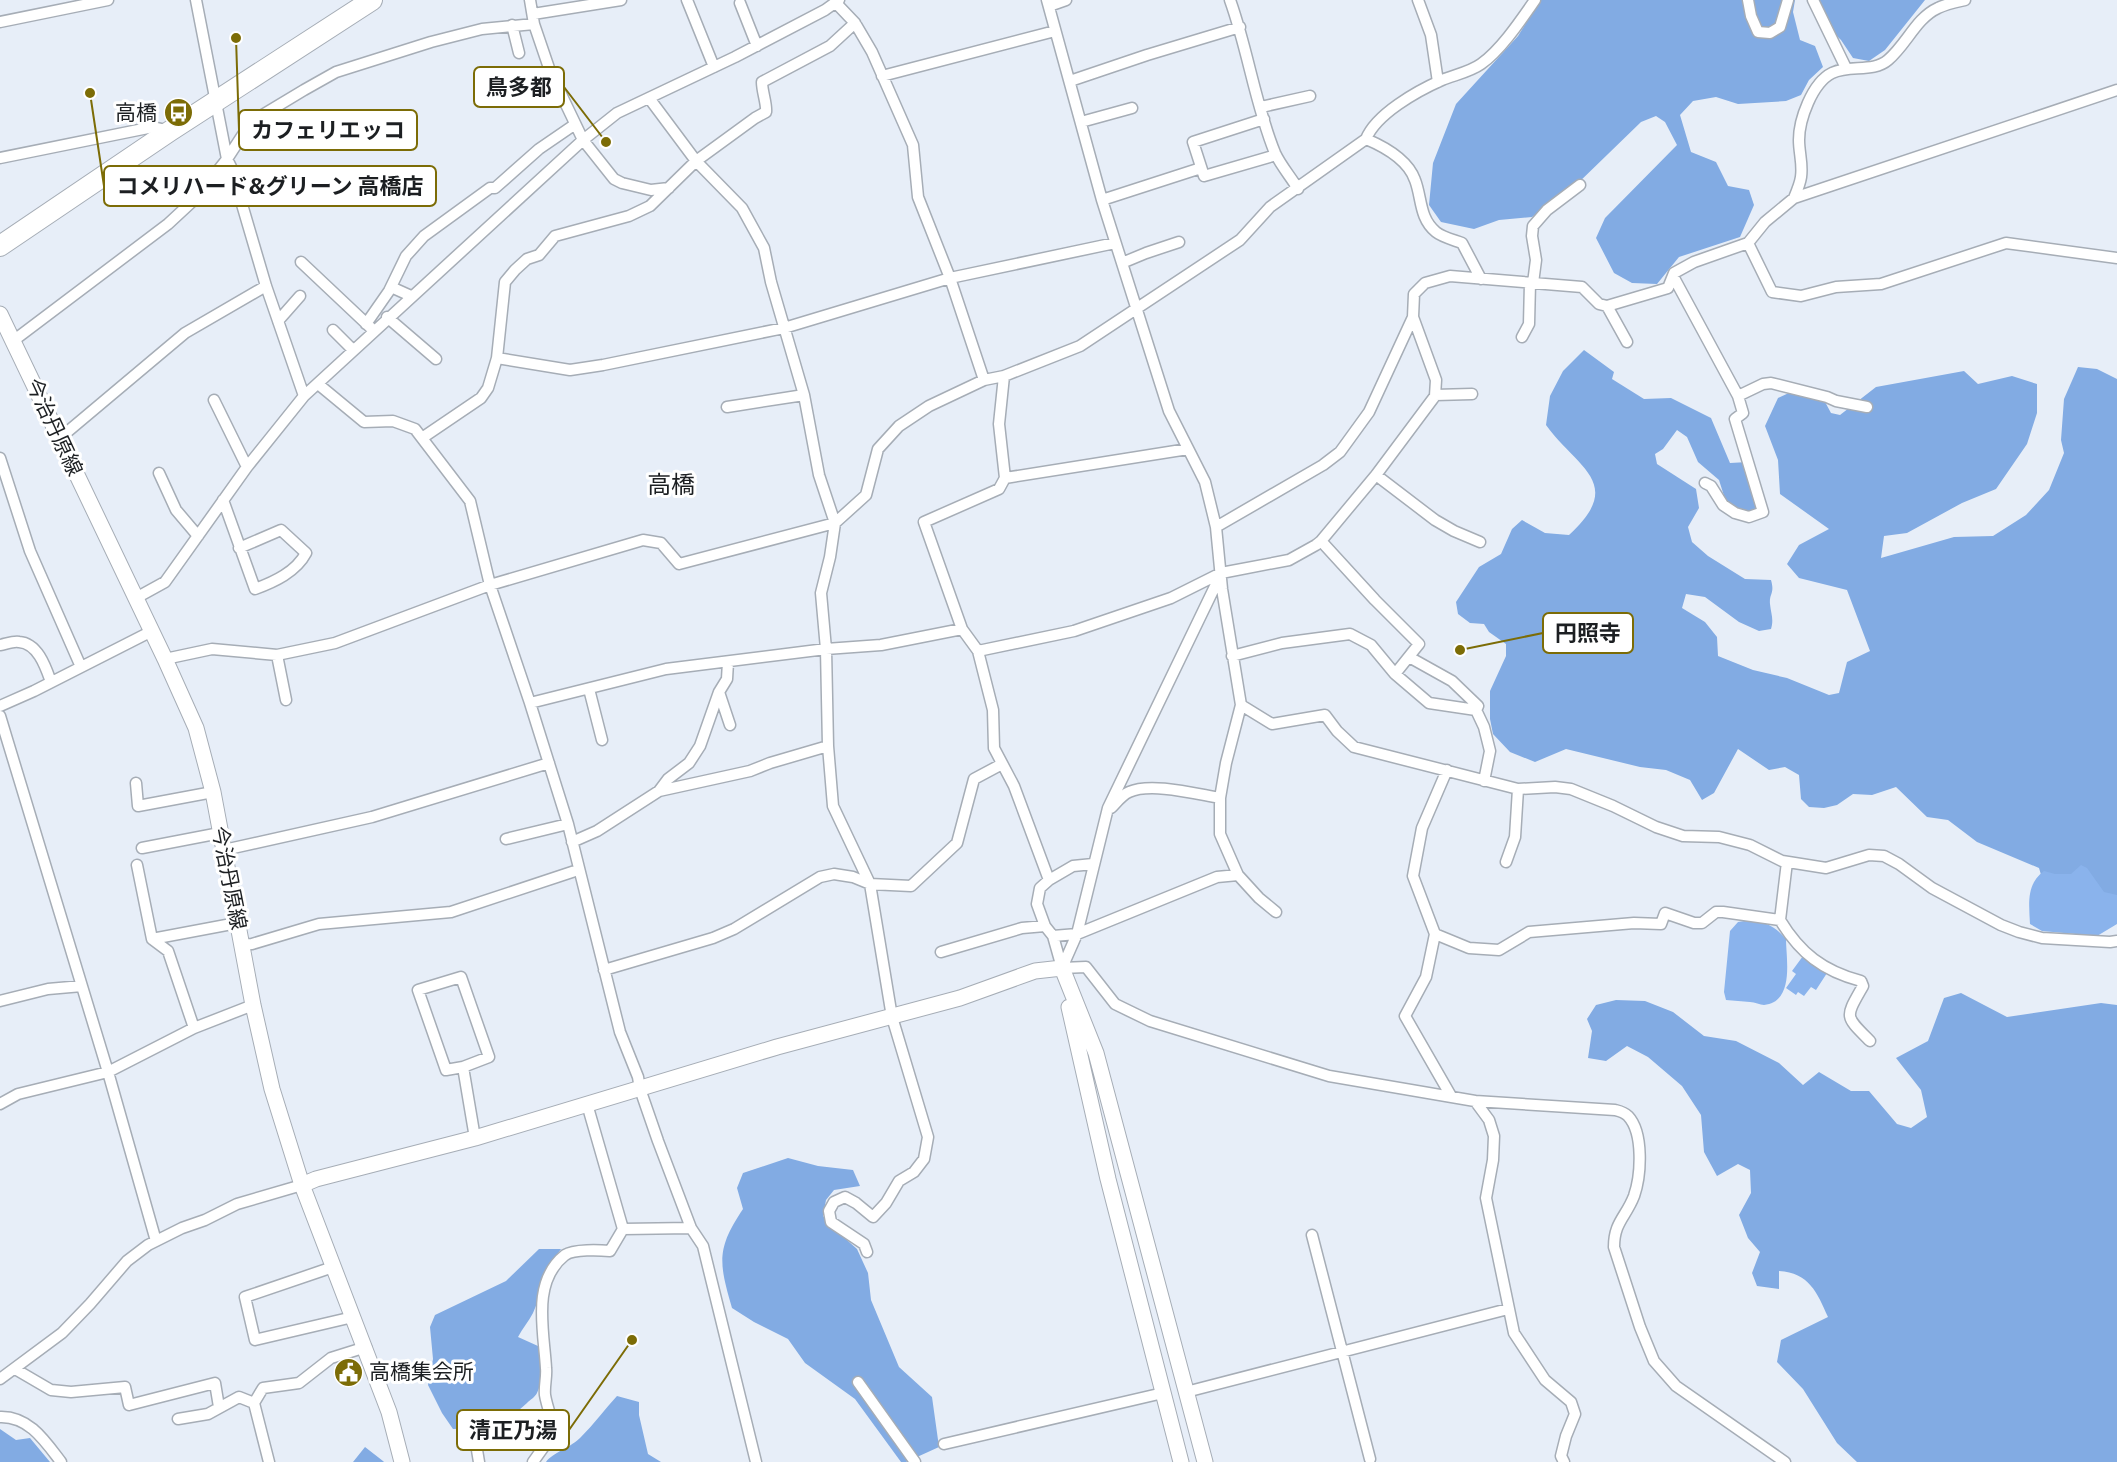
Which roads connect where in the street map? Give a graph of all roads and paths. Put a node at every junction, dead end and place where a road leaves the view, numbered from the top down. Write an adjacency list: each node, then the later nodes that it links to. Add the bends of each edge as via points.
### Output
1 (108, 0): 19 (street)
2 (196, 0): 34 (street)
3 (372, 0): 34 (highway)
4 (530, 0): 18 (street)
5 (621, 0): 18 (street)
6 (687, 0): 26 (street)
7 (1066, 0): 17 (street)
8 (1230, 0): 22 (street)
9 (1418, 0): 30 (street, via 1431,35)
10 (1535, 0): 30 (street, via 1480,65)
11 (1748, 0): 12 (street, via 1758,32 1770,33 1780,27)
12 (1788, 0)
13 (1813, 0): 27 (street)
14 (1965, 0): 27 (street, via 1938,7 1924,18 1886,63)
15 (837, 1): 20 (street); 24 (street)
16 (740, 3): 24 (street)
17 (1048, 3): 23 (street)
18 (534, 19): 21 (street); 39 (street, via 550,71)
19 (0, 22)
20 (855, 23): 28 (street); 46 (street, via 830,46 762,82 765,112)
21 (512, 25): 25 (street); 45 (street, via 431,42 336,72 251,122)
22 (1240, 27): 29 (street); 35 (street)
23 (1055, 31): 28 (street); 29 (street)
24 (757, 46): 26 (street)
25 (519, 53)
26 (714, 67): 33 (street)
27 (1846, 68): 51 (street, via 1831,74 1815,88 1800,130 1803,162)
28 (882, 76): 61 (street, via 913,145 918,197)
29 (1070, 81): 38 (street)
30 (1438, 82): 41 (street, via 1385,114 1370,128)
31 (2117, 90): 51 (street)
32 (1310, 96): 35 (street)
33 (649, 98): 42 (street, via 617,113); 46 (street)
34 (215, 103): 40 (highway); 45 (street)
35 (1261, 107): 37 (street)
36 (1132, 108): 38 (street)
37 (1264, 119): 43 (street); 47 (street, via 1193,142)
38 (1081, 122): 52 (street)
39 (574, 124): 42 (street); 65 (street, via 495,188 424,236 406,256)
40 (170, 131): 44 (street, via 153,127); 56 (highway)
41 (1366, 139): 50 (street); 62 (street, via 1404,162 1415,180 1427,222 1437,233 1462,243)
42 (583, 140): 49 (street, via 614,179 651,190); 67 (street)
43 (1276, 155): 47 (street, via 1204,176); 50 (street)
44 (0, 158)
45 (227, 159): 64 (street); 78 (street, via 196,198 168,224)
46 (696, 161): 49 (street); 75 (street, via 742,208 764,248)
47 (1200, 168): 52 (street)
48 (1580, 185): 63 (street, via 1533,226 1536,260)
49 (669, 188): 81 (street, via 650,206 629,216 555,236 539,255 526,259 505,282)
50 (1298, 189): 69 (street, via 1270,207 1240,240)
51 (1794, 198): 55 (street, via 1765,222)
52 (1102, 200): 54 (street)
53 (1179, 242): 59 (street)
54 (1115, 243): 59 (street); 61 (street)
55 (1748, 243): 57 (street, via 1772,292 1801,296 1836,287 1881,284 2006,243); 60 (street, via 1694,262)
56 (0, 246)
57 (2117, 258)
58 (301, 262): 74 (street)
59 (1122, 263): 69 (street)
60 (1673, 276): 68 (street, via 1668,288); 90 (street)
61 (950, 278): 75 (street); 84 (street)
62 (1481, 279): 63 (street); 72 (street, via 1450,276 1425,283 1414,294)
63 (1532, 283): 68 (street, via 1582,287 1599,304); 77 (street, via 1529,324)
64 (266, 286): 73 (street); 94 (street, via 185,333)
65 (391, 287): 67 (street); 74 (street)
66 (300, 296): 73 (street)
67 (411, 296): 71 (street)
68 (1607, 306): 79 (street)
69 (1138, 308): 83 (street, via 1080,346); 96 (street, via 1169,411)
70 (0, 314): 78 (street, 今治丹原線)
71 (387, 317): 74 (street); 82 (street)
72 (1413, 317): 88 (street, via 1436,380); 105 (street, via 1369,412 1340,452)
73 (278, 321): 89 (street)
74 (370, 327): 80 (street)
75 (784, 328): 81 (street, via 570,370); 87 (street)
76 (333, 330): 80 (street)
77 (1522, 337)
78 (8, 338): 94 (street, 今治丹原線)
79 (1628, 342)
80 (353, 350): 85 (street)
81 (497, 358): 95 (street, via 481,398)
82 (436, 359)
83 (1004, 376): 84 (street); 101 (street, via 999,424)
84 (984, 380): 104 (street, via 929,406 898,426 878,449 866,495)
85 (318, 384): 89 (street); 95 (street, via 364,422 393,421 415,429)
86 (1472, 394): 88 (street)
87 (804, 395): 92 (street); 104 (street, via 819,475)
88 (1435, 395): 100 (street)
89 (304, 396): 98 (street)
90 (1738, 396): 93 (street, via 1771,383); 102 (street, via 1743,413 1735,419 1763,512 1749,517 1736,513 1723,506)
91 (214, 399): 98 (street)
92 (727, 406)
93 (1867, 407)
94 (60, 438): 112 (street, 今治丹原線)
95 (422, 438): 111 (street, via 470,501)
96 (1188, 449): 101 (street); 105 (street, via 1204,482)
97 (1, 460): 123 (street, via 30,551)
98 (247, 467): 103 (street)
99 (159, 473): 106 (street, via 177,510)
100 (1376, 475): 107 (street); 108 (street, via 1436,520)
101 (1005, 478): 113 (street, via 999,489 924,522)
102 (1705, 483)
103 (223, 500): 106 (street); 109 (street)
104 (835, 523): 111 (street, via 679,564 661,543 643,540); 116 (street, via 821,593)
105 (1216, 527): 110 (street)
106 (198, 536): 112 (street, via 165,582)
107 (1321, 541): 110 (street, via 1289,560); 120 (street, via 1415,638 1419,644)
108 (1480, 542)
109 (239, 548): 109 (street, via 255,590 291,570 306,553 281,530)
110 (1221, 573): 117 (street, via 1171,598 1074,631); 119 (street); 146 (street)
111 (490, 585): 118 (street, via 335,644); 129 (street)
112 (136, 598): 114 (street, 今治丹原線)
113 (962, 629): 116 (street, via 881,645); 117 (street)
114 (152, 631): 121 (street, 今治丹原線); 123 (street)
115 (0, 645): 125 (street, via 28,645 43,660)
116 (826, 649): 122 (street); 136 (street)
117 (978, 651): 138 (street, via 993,710 994,748)
118 (278, 655): 121 (street, via 212,649); 128 (street)
119 (1232, 657): 124 (street, via 1282,643 1350,634 1371,645); 131 (street)
120 (1409, 657): 124 (street); 132 (street, via 1452,681 1478,706)
121 (165, 659): 143 (street, 今治丹原線, via 196,728)
122 (728, 662): 126 (street, via 666,669); 127 (street, via 727,679)
123 (81, 667): 125 (street)
124 (1395, 674): 132 (street, via 1429,703)
125 (51, 682): 130 (street)
126 (589, 689): 129 (street); 135 (street)
127 (719, 693): 134 (street); 144 (street, via 689,763 668,779)
128 (286, 700)
129 (530, 703): 137 (street)
130 (0, 705)
131 (1241, 705): 139 (street, via 1272,724 1325,715 1354,747); 145 (street)
132 (1476, 710): 140 (street, via 1490,751)
133 (0, 716): 174 (street)
134 (730, 725)
135 (602, 740)
136 (828, 746): 144 (street, via 750,771); 160 (street, via 833,806)
137 (549, 763): 147 (street); 152 (street, via 372,817)
138 (1002, 764): 159 (street); 160 (street, via 974,779 957,843 911,886)
139 (1447, 770): 140 (street); 166 (street, via 1422,828 1413,876)
140 (1484, 782): 142 (street)
141 (136, 783): 143 (street, via 138,806)
142 (1518, 789): 153 (street, via 1515,837); 154 (street, via 1571,789 1674,833 1730,839)
143 (213, 792): 148 (street, 今治丹原線)
144 (659, 792): 150 (street)
145 (1220, 798): 146 (street, via 1142,788 1127,793); 158 (street, via 1220,834)
146 (1107, 811): 155 (street)
147 (568, 824): 149 (street); 150 (street)
148 (220, 833): 151 (street); 152 (street, 今治丹原線)
149 (506, 838)
150 (572, 842): 157 (street)
151 (142, 848)
152 (224, 850): 163 (street, 今治丹原線)
153 (1506, 862)
154 (1787, 862): 162 (street); 169 (street, via 1826,868 1869,855 1884,856 1932,888 2019,932 2042,938)
155 (1093, 864): 159 (street, via 1073,866); 165 (street)
156 (138, 865): 168 (street)
157 (578, 870): 170 (street, via 451,912 319,924); 173 (street)
158 (1238, 875): 161 (street); 165 (street, via 1217,877)
159 (1049, 880): 164 (street, via 1040,888 1037,904)
160 (870, 884): 173 (street, via 834,874 820,877 734,929); 177 (street)
161 (1276, 912)
162 (1780, 920): 166 (street, via 1716,912 1702,923 1694,923 1665,914 1661,924 1529,932 1499,950 1469,948); 179 (street, via 1793,941 1820,965 1860,981 1863,986 1849,1011 1850,1021)
163 (237, 923): 168 (street); 170 (street, 今治丹原線)
164 (1045, 926): 167 (street); 171 (street, via 1022,928)
165 (1077, 934): 167 (street); 172 (street)
166 (1435, 934): 183 (street, via 1426,977 1405,1016)
167 (1053, 936): 172 (street)
168 (152, 939): 178 (street, via 168,951)
169 (2117, 941)
170 (241, 945): 176 (street, 今治丹原線)
171 (941, 952)
172 (1062, 968): 177 (street, via 1035,971); 183 (street, via 1086,967 1115,1004 1150,1021 1329,1076); 202 (street, via 1096,1053); 203 (street, via 1098,1137)
173 (604, 970): 182 (street)
174 (82, 986): 175 (street, via 48,989); 181 (street)
175 (0, 1001)
176 (253, 1005): 178 (street); 188 (street, 今治丹原線, via 270,1083)
177 (892, 1017): 182 (street); 193 (street, via 928,1137 924,1159 914,1172 899,1181 873,1217 845,1197 834,1202 829,1211 831,1222 864,1244)
178 (194, 1028): 181 (street)
179 (1870, 1041)
180 (463, 1066): 180 (street, via 446,1070 418,990 461,977 489,1057); 187 (street)
181 (108, 1072): 185 (street, via 18,1094); 192 (street)
182 (640, 1089): 186 (street); 189 (street)
183 (1451, 1095): 184 (street)
184 (1475, 1101): 195 (street, via 1489,1119 1494,1136 1486,1198); 221 (street, via 1615,1110 1629,1117 1641,1158 1633,1197 1614,1233 1614,1247 1654,1361 1676,1386)
185 (0, 1104)
186 (587, 1104): 187 (street); 190 (street)
187 (475, 1138): 188 (street)
188 (302, 1185): 192 (street, via 237,1204); 194 (street, 今治丹原線)
189 (691, 1228): 190 (street); 216 (street, via 703,1246)
190 (623, 1229): 215 (street, via 610,1251 567,1254 551,1272 543,1296 542,1330 547,1370 545,1394 555,1431)
191 (1312, 1234): 198 (street)
192 (156, 1241): 199 (street, via 127,1261 62,1333)
193 (867, 1251)
194 (333, 1267): 196 (street, 今治丹原線); 196 (street, via 244,1297 255,1340)
195 (1508, 1308): 198 (street); 220 (street, via 1514,1334 1528,1357 1545,1380 1570,1402 1575,1414 1561,1456)
196 (353, 1317): 197 (street, 今治丹原線)
197 (366, 1347): 204 (street, via 331,1358 298,1383 263,1388); 213 (street, 今治丹原線)
198 (1342, 1351): 202 (street); 210 (street)
199 (15, 1369): 200 (street); 205 (street, via 51,1390 125,1387 129,1406 215,1383)
200 (0, 1379)
201 (858, 1382): 217 (street)
202 (1186, 1392): 219 (street)
203 (1163, 1393): 208 (street); 218 (street)
204 (254, 1403): 205 (street, via 239,1397); 212 (street)
205 (219, 1407): 207 (street, via 208,1414)
206 (0, 1417): 211 (street, via 35,1429)
207 (178, 1419)
208 (944, 1444)
209 (477, 1450): 214 (street)
210 (1370, 1459)
211 (61, 1462)
212 (268, 1462)
213 (402, 1462)
214 (479, 1462)
215 (533, 1462)
216 (756, 1462)
217 (915, 1462)
218 (1181, 1462)
219 (1205, 1462)
220 (1564, 1462)
221 (1785, 1462)

